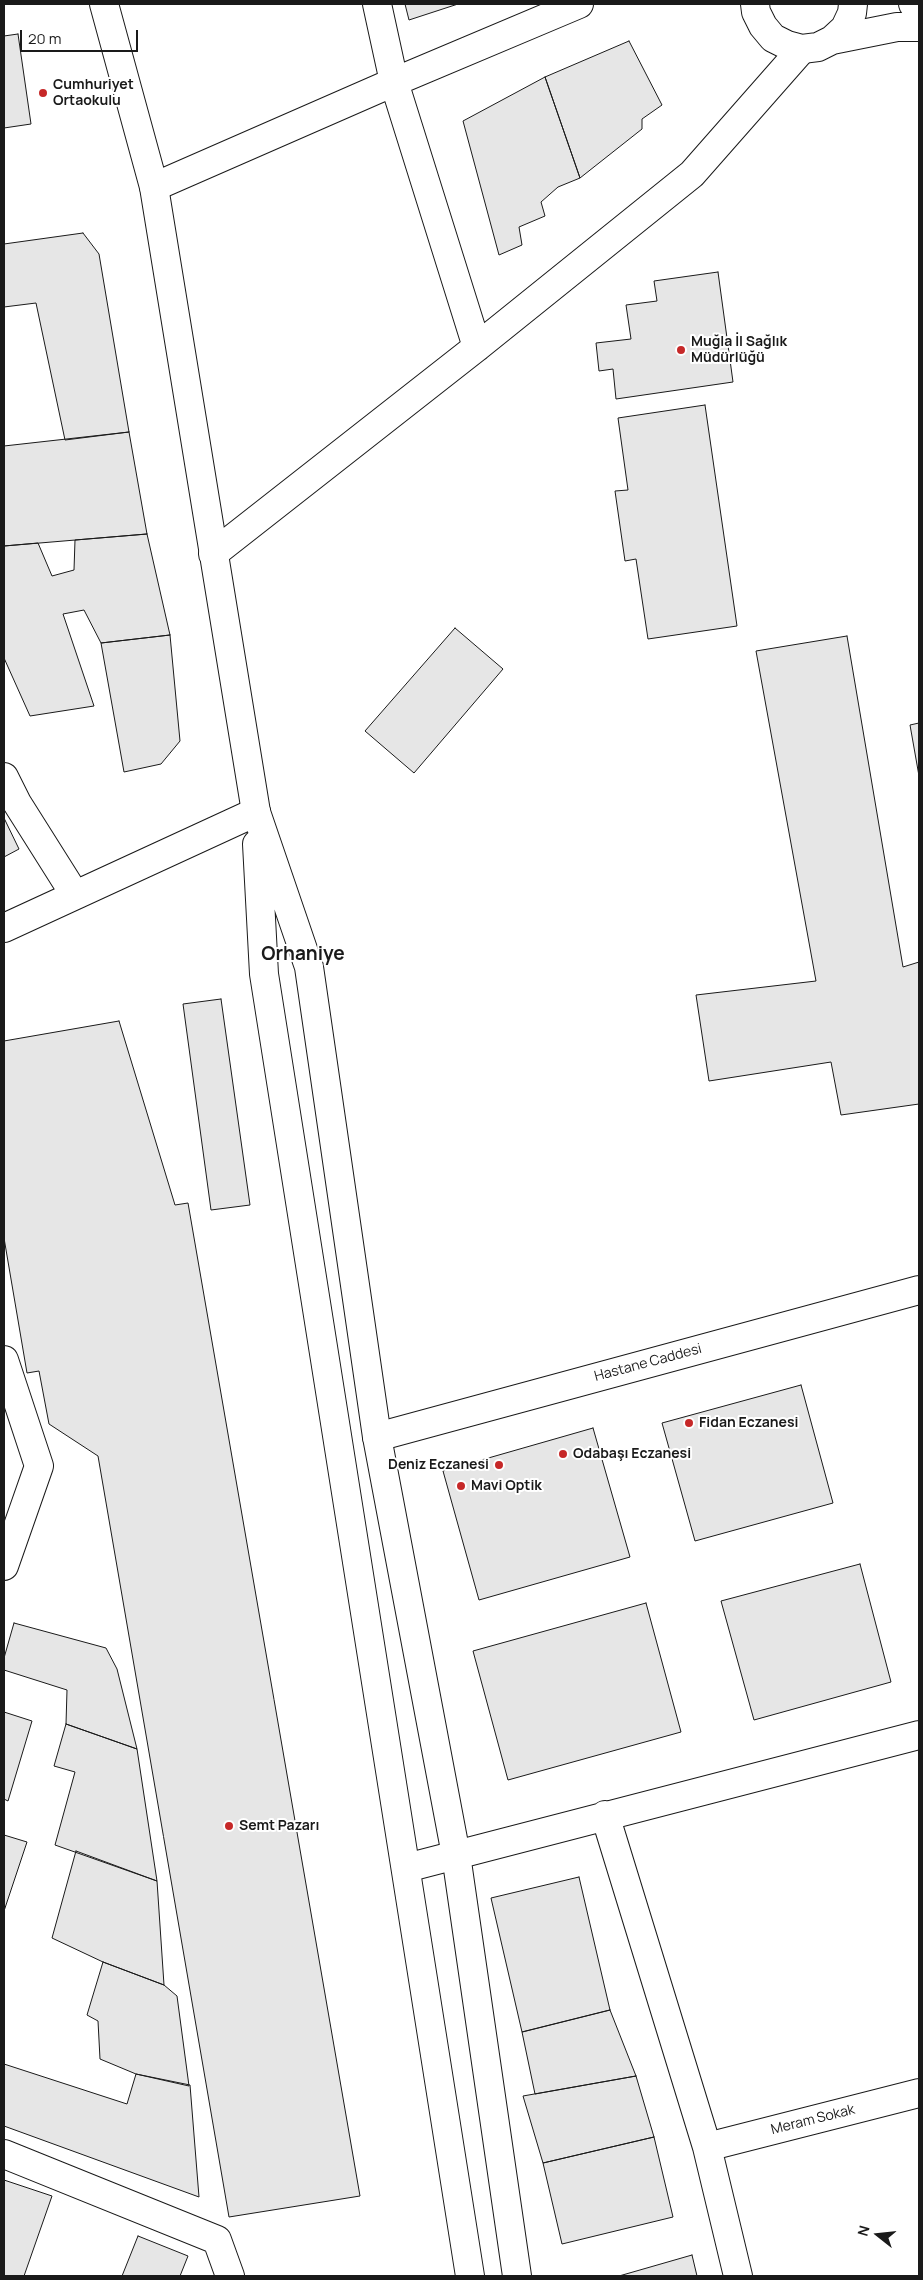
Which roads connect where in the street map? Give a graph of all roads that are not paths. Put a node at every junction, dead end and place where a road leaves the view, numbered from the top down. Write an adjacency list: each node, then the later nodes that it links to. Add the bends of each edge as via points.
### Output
1 (104, 4): 12 (street)
2 (377, 4): 11 (street)
3 (579, 4): 11 (street)
4 (755, 4): 10 (street, via 762,26 773,38 787,46)
5 (853, 4): 9 (street, via 844,28)
6 (913, 4): 7 (street)
7 (919, 6)
8 (919, 27): 9 (street, via 897,27)
9 (832, 40): 10 (street, via 818,47)
10 (802, 49): 13 (street, via 692,174)
11 (394, 82): 12 (street); 13 (street)
12 (154, 188): 14 (street)
13 (477, 347): 14 (street)
14 (213, 554): 16 (street)
15 (4, 778): 17 (street)
16 (256, 812): 17 (street); 21 (street, via 309,967); 26 (street, via 264,974)
17 (75, 895): 18 (street)
18 (4, 928)
19 (919, 1290): 21 (street, Hastane Caddesi)
20 (4, 1360): 22 (street, via 38,1466)
21 (377, 1437): 25 (street)
22 (4, 1566)
23 (919, 1735): 24 (street)
24 (605, 1815): 25 (street); 28 (street)
25 (456, 1855): 26 (street); 32 (street)
26 (406, 1868): 31 (street)
27 (919, 2093): 28 (street, Meram Sokak)
28 (707, 2147): 33 (street)
29 (4, 2154): 30 (street, via 217,2240)
30 (230, 2276)
31 (470, 2276)
32 (517, 2276)
33 (738, 2276)

